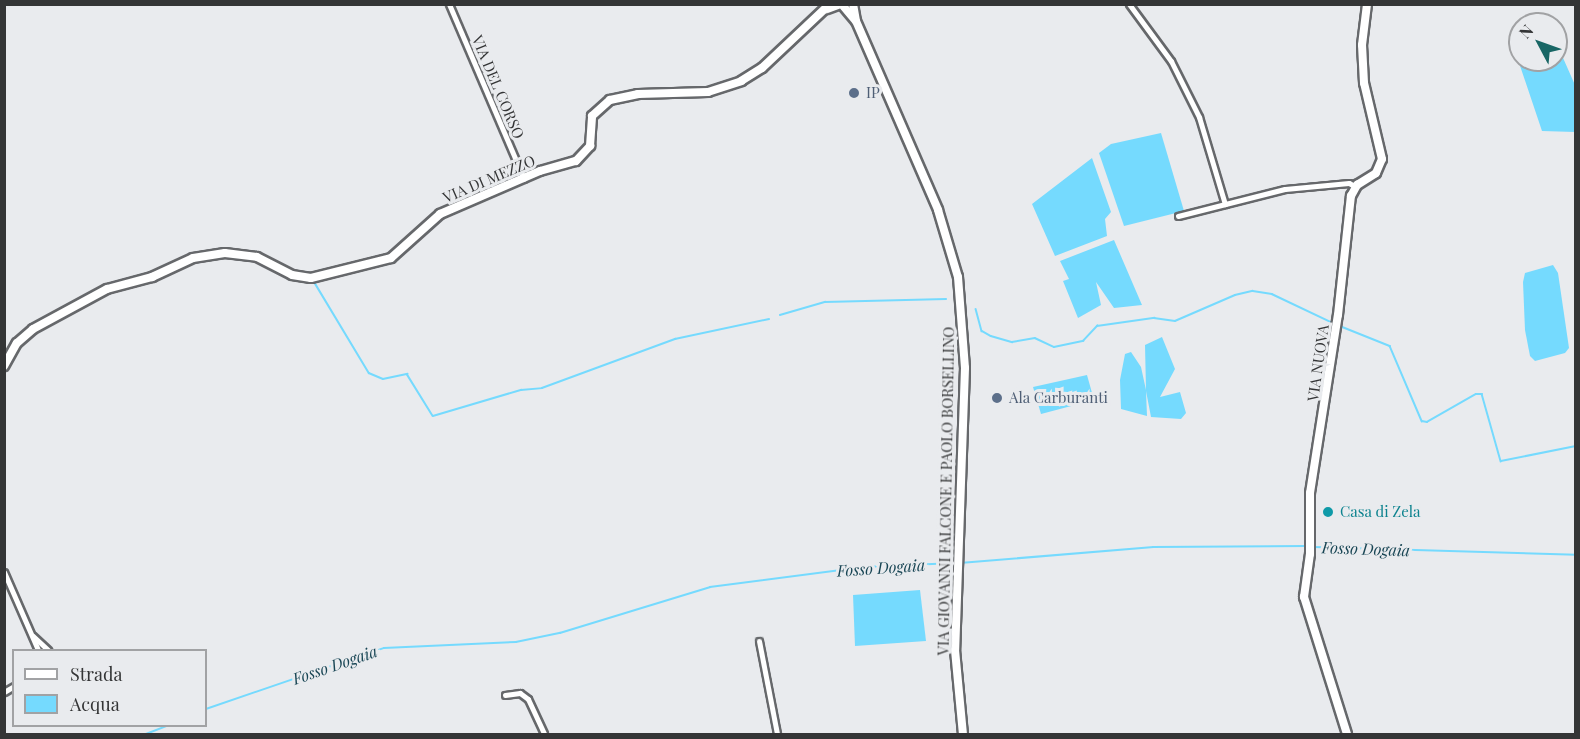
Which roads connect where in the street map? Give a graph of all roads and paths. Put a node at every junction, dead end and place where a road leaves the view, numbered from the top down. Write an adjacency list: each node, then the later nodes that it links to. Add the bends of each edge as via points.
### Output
1 (449, 4): 6 (street, VIA DEL CORSO)
2 (1129, 4): 8 (street, via 1171,61 1199,117)
3 (1367, 4): 7 (street, via 1362,45 1364,84 1382,159 1376,173)
4 (845, 5): 5 (street); 17 (main road, VIA GIOVANNI FALCONE E PAOLO BORSELLINO, via 856,21 938,210 958,277 964,368 955,650)
5 (828, 7): 6 (street, VIA DI MEZZO, via 762,68 741,81 708,92 638,94 610,100 592,116 590,146 583,155)
6 (524, 179): 10 (street, VIA DI MEZZO, via 440,214 401,252 357,269 301,277 257,257 225,253 193,258 152,277 106,290 33,329 18,343)
7 (1356, 187): 8 (street, via 1349,183 1286,189); 20 (street, VIA NUOVA, via 1310,493 1310,554 1305,575 1306,613)
8 (1225, 204): 9 (street)
9 (1178, 216)
10 (4, 366)
11 (4, 572): 12 (street)
12 (32, 635): 14 (street); 15 (street)
13 (759, 641): 19 (street)
14 (37, 649)
15 (46, 649)
16 (505, 695): 18 (street, via 520,693 528,699)
17 (961, 733)
18 (544, 735)
19 (777, 735)
20 (1347, 735)

